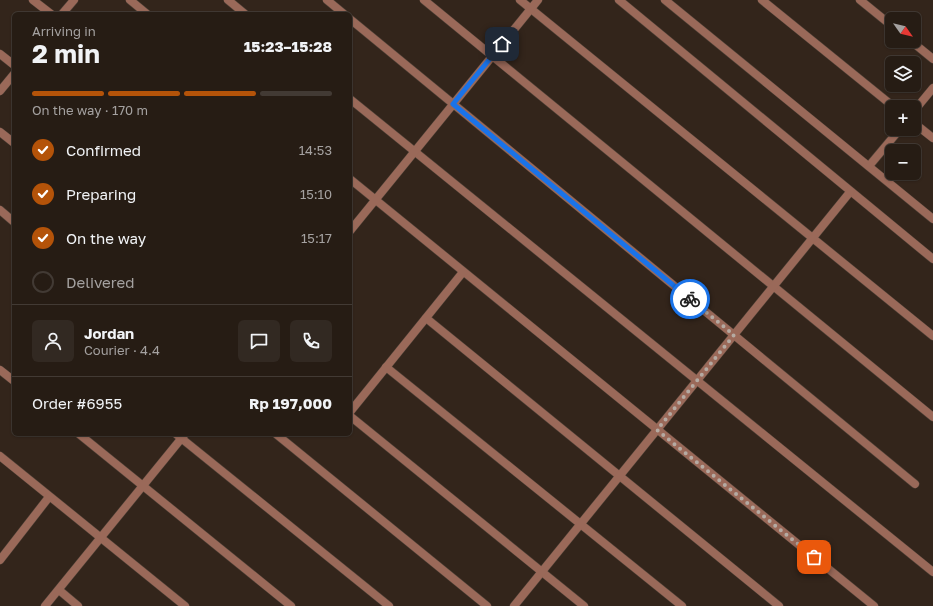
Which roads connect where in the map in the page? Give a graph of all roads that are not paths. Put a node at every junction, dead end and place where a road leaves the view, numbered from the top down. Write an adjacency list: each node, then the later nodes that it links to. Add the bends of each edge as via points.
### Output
1 (33, 0): 14 (street)
2 (74, 0): 15 (street)
3 (130, 0): 16 (street)
4 (228, 0): 17 (street)
5 (327, 0): 18 (street)
6 (424, 0): 23 (street)
7 (520, 0): 13 (street)
8 (538, 0): 13 (street)
9 (619, 0): 41 (street)
10 (665, 0): 39 (street)
11 (762, 0): 29 (street)
12 (860, 0): 19 (street)
13 (531, 9): 23 (street); 47 (street)
14 (48, 12)
15 (64, 12)
16 (145, 12)
17 (243, 12)
18 (342, 12)
19 (885, 20)
20 (352, 21): 32 (street)
21 (920, 48): 24 (street)
22 (0, 54): 25 (street)
23 (493, 56): 32 (street); 50 (street)
24 (933, 59)
25 (12, 63)
26 (12, 76): 28 (street)
27 (933, 88): 31 (street)
28 (0, 91)
29 (885, 100)
30 (352, 101): 38 (street)
31 (921, 103)
32 (453, 104): 38 (street); 52 (street)
33 (921, 129): 36 (street)
34 (0, 132): 37 (street)
35 (894, 136): 39 (street)
36 (933, 138)
37 (12, 141)
38 (415, 152): 42 (street); 57 (street)
39 (869, 166): 44 (street)
40 (352, 181): 42 (street)
41 (850, 192): 47 (street); 48 (street)
42 (376, 200): 46 (street); 49 (street)
43 (0, 210): 45 (street)
44 (933, 219)
45 (12, 220)
46 (352, 229)
47 (813, 238): 50 (street); 53 (street)
48 (933, 259)
49 (463, 272): 51 (street); 61 (street)
50 (774, 286): 52 (street); 59 (street)
51 (426, 318): 54 (street); 67 (street)
52 (734, 335): 57 (street); 68 (street)
53 (933, 336)
54 (386, 367): 58 (street); 71 (street)
55 (0, 370): 56 (street)
56 (12, 379)
57 (697, 381): 61 (street); 75 (street)
58 (352, 410)
59 (933, 417)
60 (352, 418): 74 (street)
61 (657, 430): 67 (street); 87 (street)
62 (81, 436): 69 (street)
63 (180, 436): 69 (street)
64 (182, 436): 81 (street)
65 (278, 436): 82 (street)
66 (1, 459): 70 (street)
67 (619, 476): 71 (street); 86 (street)
68 (915, 484)
69 (143, 486): 72 (street); 80 (street)
70 (49, 497): 72 (street); 73 (street)
71 (580, 524): 74 (street); 85 (street)
72 (100, 538): 76 (street); 79 (street)
73 (0, 560)
74 (542, 571): 83 (street); 84 (street)
75 (933, 572)
76 (59, 590): 77 (street); 78 (street)
77 (45, 606)
78 (78, 606)
79 (185, 606)
80 (291, 606)
81 (390, 606)
82 (487, 606)
83 (514, 606)
84 (584, 606)
85 (682, 606)
86 (779, 606)
87 (874, 606)

